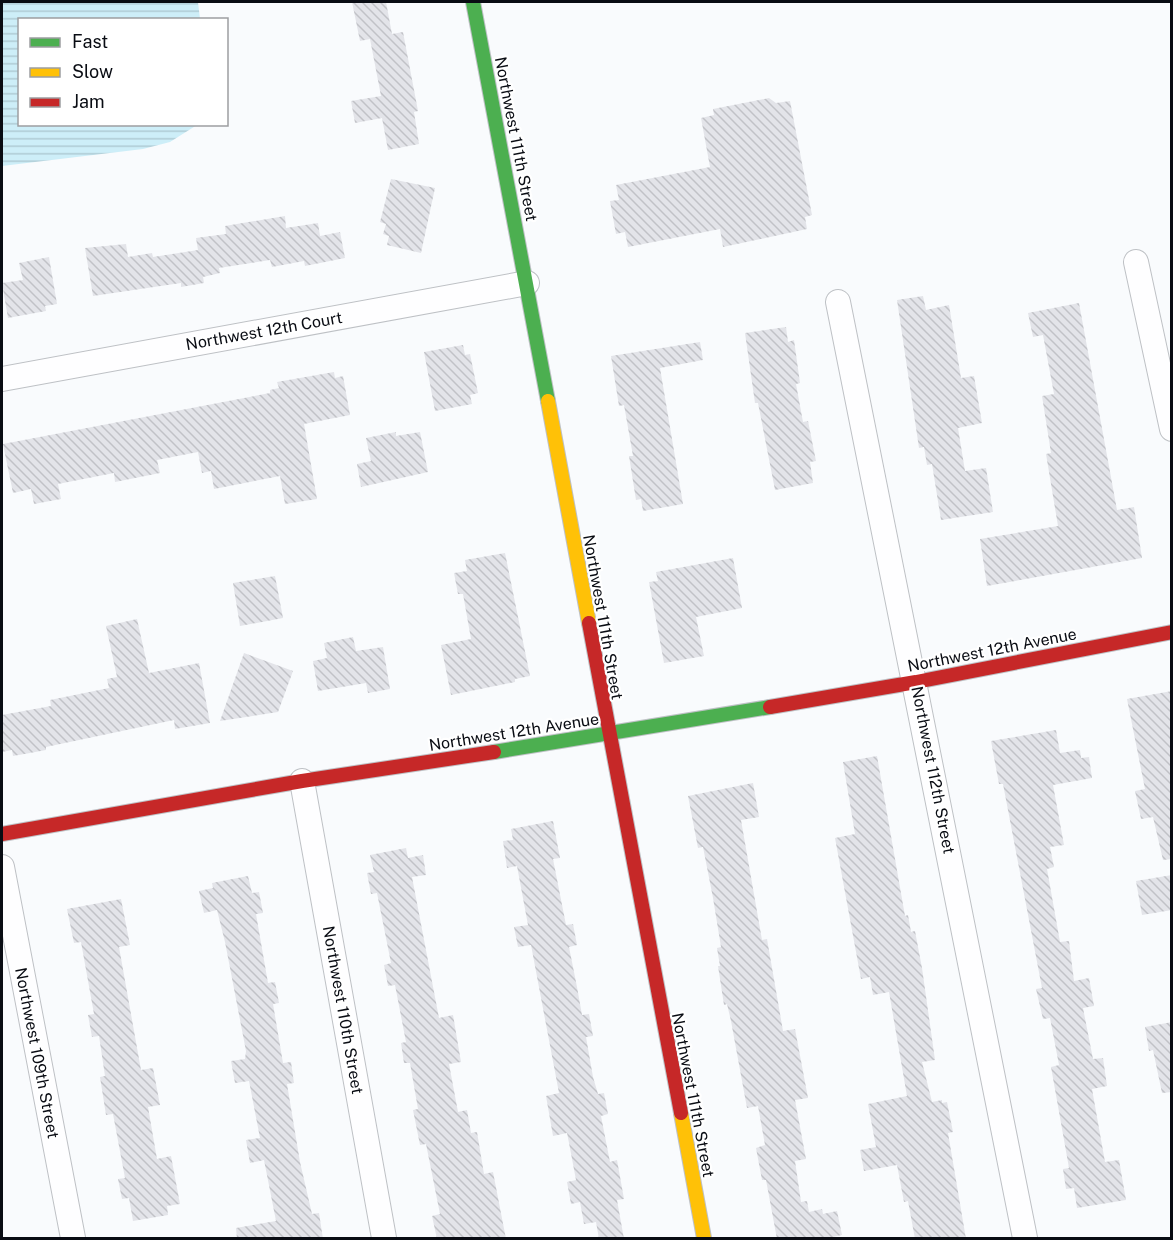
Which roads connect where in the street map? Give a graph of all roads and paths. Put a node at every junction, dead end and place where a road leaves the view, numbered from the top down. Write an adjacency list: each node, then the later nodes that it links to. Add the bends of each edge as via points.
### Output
1 (473, 2): 3 (street, Northwest 111th Street)
2 (1136, 262): 6 (street)
3 (527, 283): 5 (street, Northwest 12th Court); 9 (street, Northwest 111th Street)
4 (838, 302): 8 (street, Northwest 112th Street)
5 (2, 379)
6 (1172, 429)
7 (1172, 632): 8 (street, Northwest 12th Avenue)
8 (916, 682): 9 (street, Northwest 12th Avenue); 16 (street, Northwest 112th Street)
9 (608, 734): 10 (street, Northwest 12th Avenue); 15 (street, Northwest 111th Street)
10 (302, 781): 11 (street, Northwest 12th Avenue); 14 (street, Northwest 110th Street)
11 (2, 834)
12 (2, 867): 13 (street, Northwest 109th Street)
13 (73, 1239)
14 (384, 1239)
15 (704, 1239)
16 (1025, 1239)

